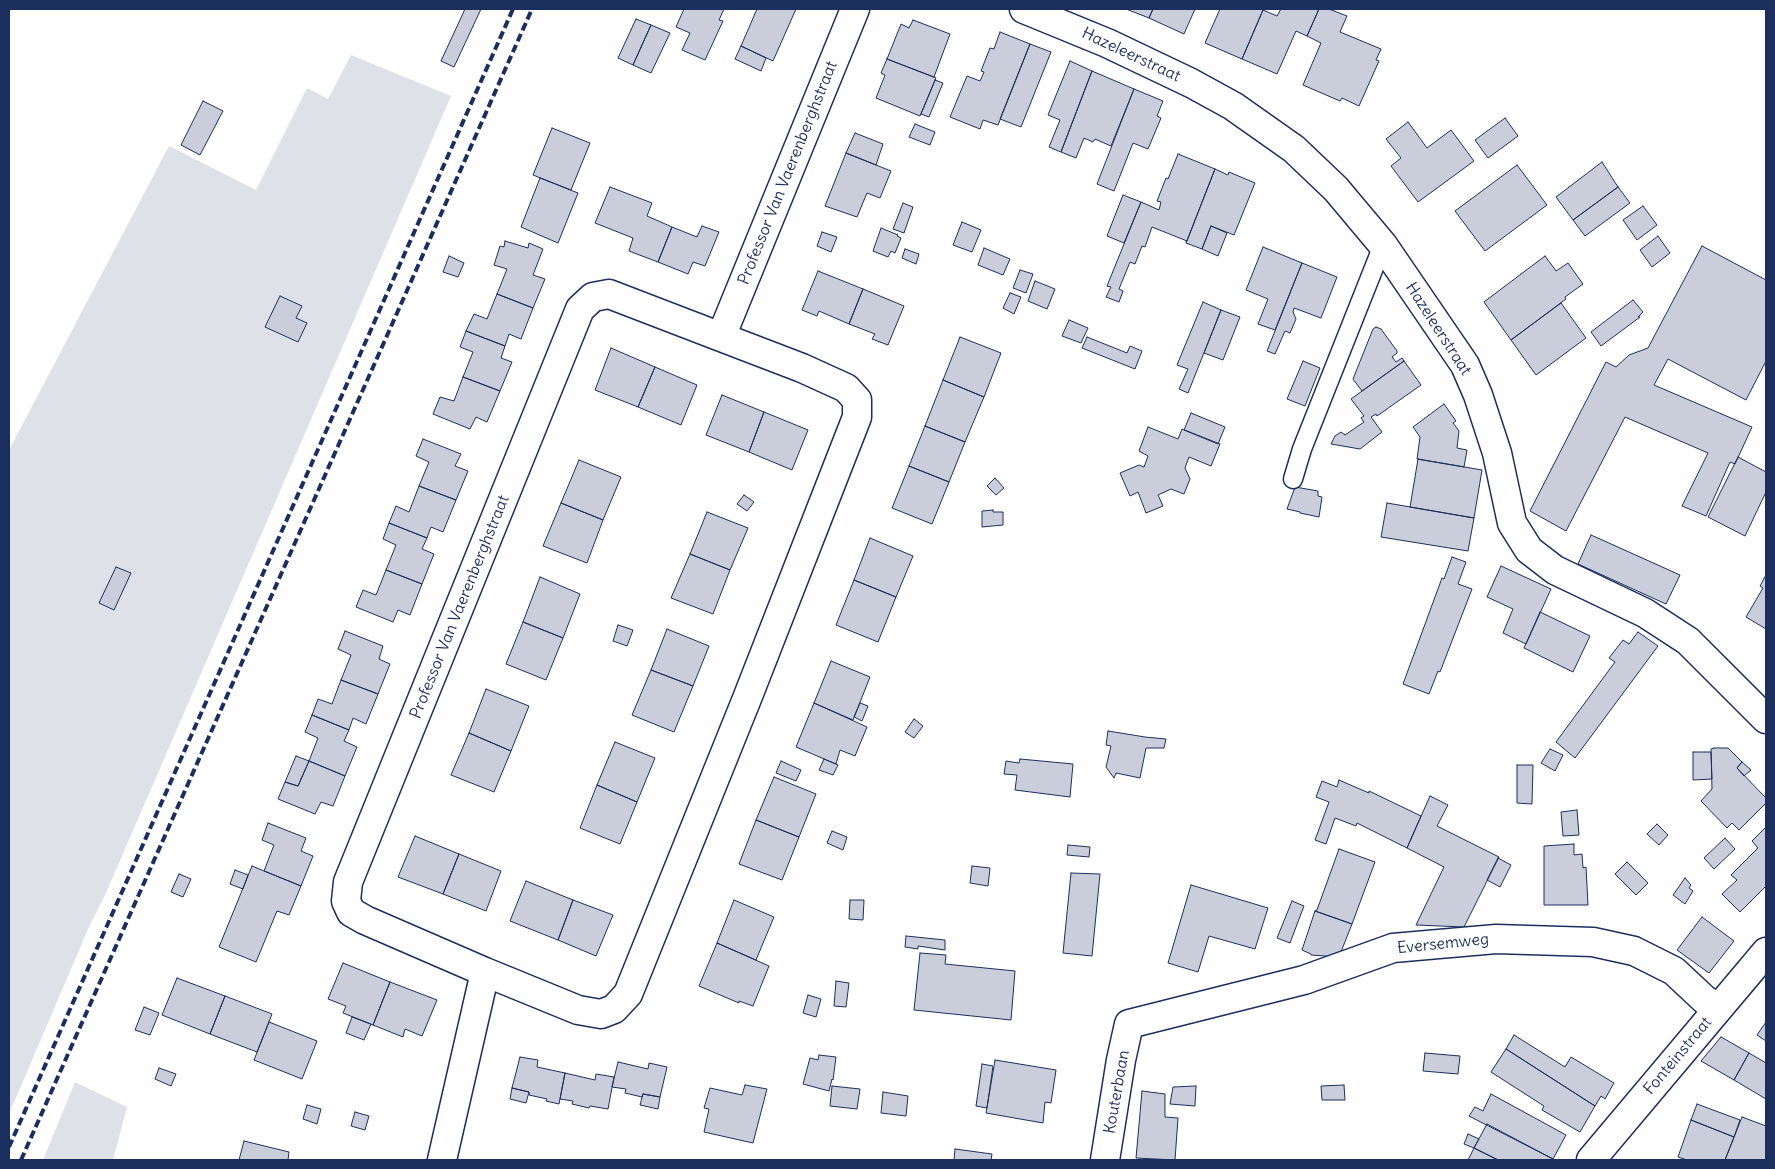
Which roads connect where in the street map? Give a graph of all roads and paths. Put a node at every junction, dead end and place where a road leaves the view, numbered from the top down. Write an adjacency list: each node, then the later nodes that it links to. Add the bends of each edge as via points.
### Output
1 (855, 9): 4 (street, Professor Van Vaerenberghstraat)
2 (1024, 9): 3 (street, Hazeleerstraat, via 1116,47 1233,106 1294,149 1336,189)
3 (1383, 245): 5 (lane, via 1302,448); 6 (street, Hazeleerstraat, via 1465,365 1497,453 1512,523 1529,550 1555,570 1645,613 1681,636)
4 (721, 337): 8 (street, Professor Van Vaerenberghstraat, via 846,388 858,400 857,417 628,994 614,1008 601,1014 578,1010); 8 (street, Professor Van Vaerenberghstraat, via 610,294 592,297 580,309 348,882 346,901 351,912)
5 (1293, 479)
6 (1766, 719)
7 (1766, 952): 9 (street, Fonteinstraat)
8 (485, 972): 12 (street)
9 (1718, 1008): 10 (street, Eversemweg, via 1674,971 1634,951 1593,942 1496,939 1393,948 1304,980); 11 (street, Fonteinstraat)
10 (1129, 1024): 13 (street, Kouterbaan)
11 (1598, 1158)
12 (442, 1160)
13 (1105, 1160)

